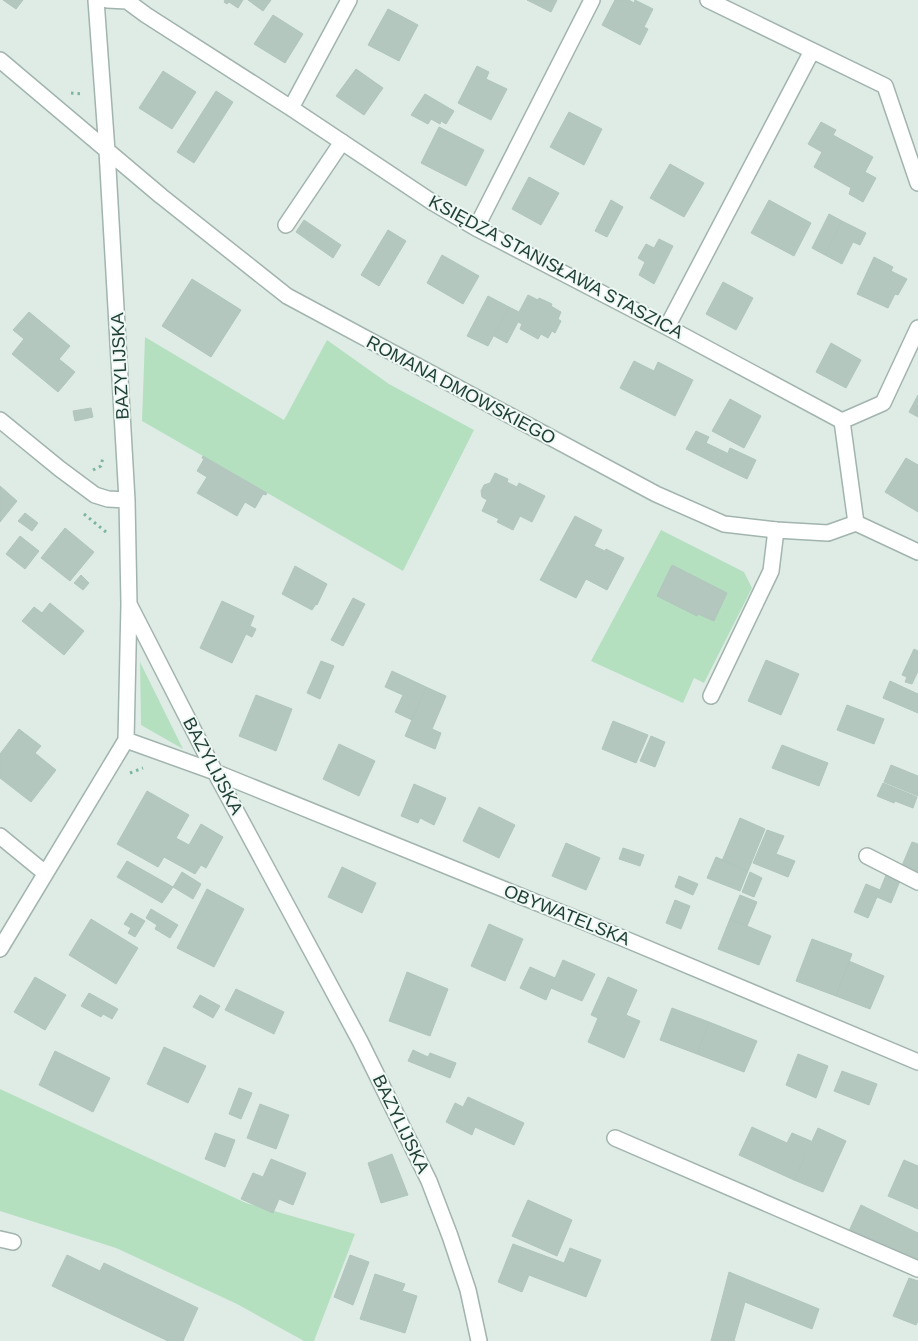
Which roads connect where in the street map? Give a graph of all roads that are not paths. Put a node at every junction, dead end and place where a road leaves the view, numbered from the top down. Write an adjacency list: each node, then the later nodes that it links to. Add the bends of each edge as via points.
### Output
1 (96, 0): 10 (street, BAZYLIJSKA)
2 (107, 0): 8 (street, KSIĘDZA STANISŁAWA STASZICA, via 127,1)
3 (349, 0): 8 (street)
4 (592, 0): 13 (street)
5 (708, 0): 6 (street)
6 (812, 51): 11 (street, via 885,86); 14 (street)
7 (0, 60): 10 (street)
8 (291, 108): 9 (street, KSIĘDZA STANISŁAWA STASZICA)
9 (342, 142): 12 (street); 13 (street, KSIĘDZA STANISŁAWA STASZICA)
10 (107, 150): 18 (street, BAZYLIJSKA); 20 (street, ROMANA DMOWSKIEGO, via 287,296 656,494 724,524)
11 (918, 183)
12 (286, 225)
13 (476, 228): 14 (street, KSIĘDZA STANISŁAWA STASZICA)
14 (667, 327): 17 (street, KSIĘDZA STANISŁAWA STASZICA)
15 (918, 328): 17 (street, via 884,403)
16 (0, 420): 18 (street, via 95,495)
17 (842, 420): 19 (street)
18 (127, 500): 22 (street, BAZYLIJSKA)
19 (856, 523): 20 (street, ROMANA DMOWSKIEGO, via 828,533); 21 (street)
20 (776, 530): 23 (street, via 771,571)
21 (918, 552)
22 (129, 604): 24 (street); 25 (street, BAZYLIJSKA)
23 (711, 696)
24 (126, 740): 25 (street, OBYWATELSKA); 28 (street)
25 (215, 772): 31 (street, OBYWATELSKA); 34 (street, BAZYLIJSKA, via 360,1041 429,1181 468,1290)
26 (0, 836): 28 (street)
27 (867, 856): 29 (street)
28 (45, 873): 30 (street)
29 (918, 882)
30 (0, 949)
31 (918, 1062)
32 (615, 1138): 33 (street)
33 (918, 1270)
34 (479, 1341)

